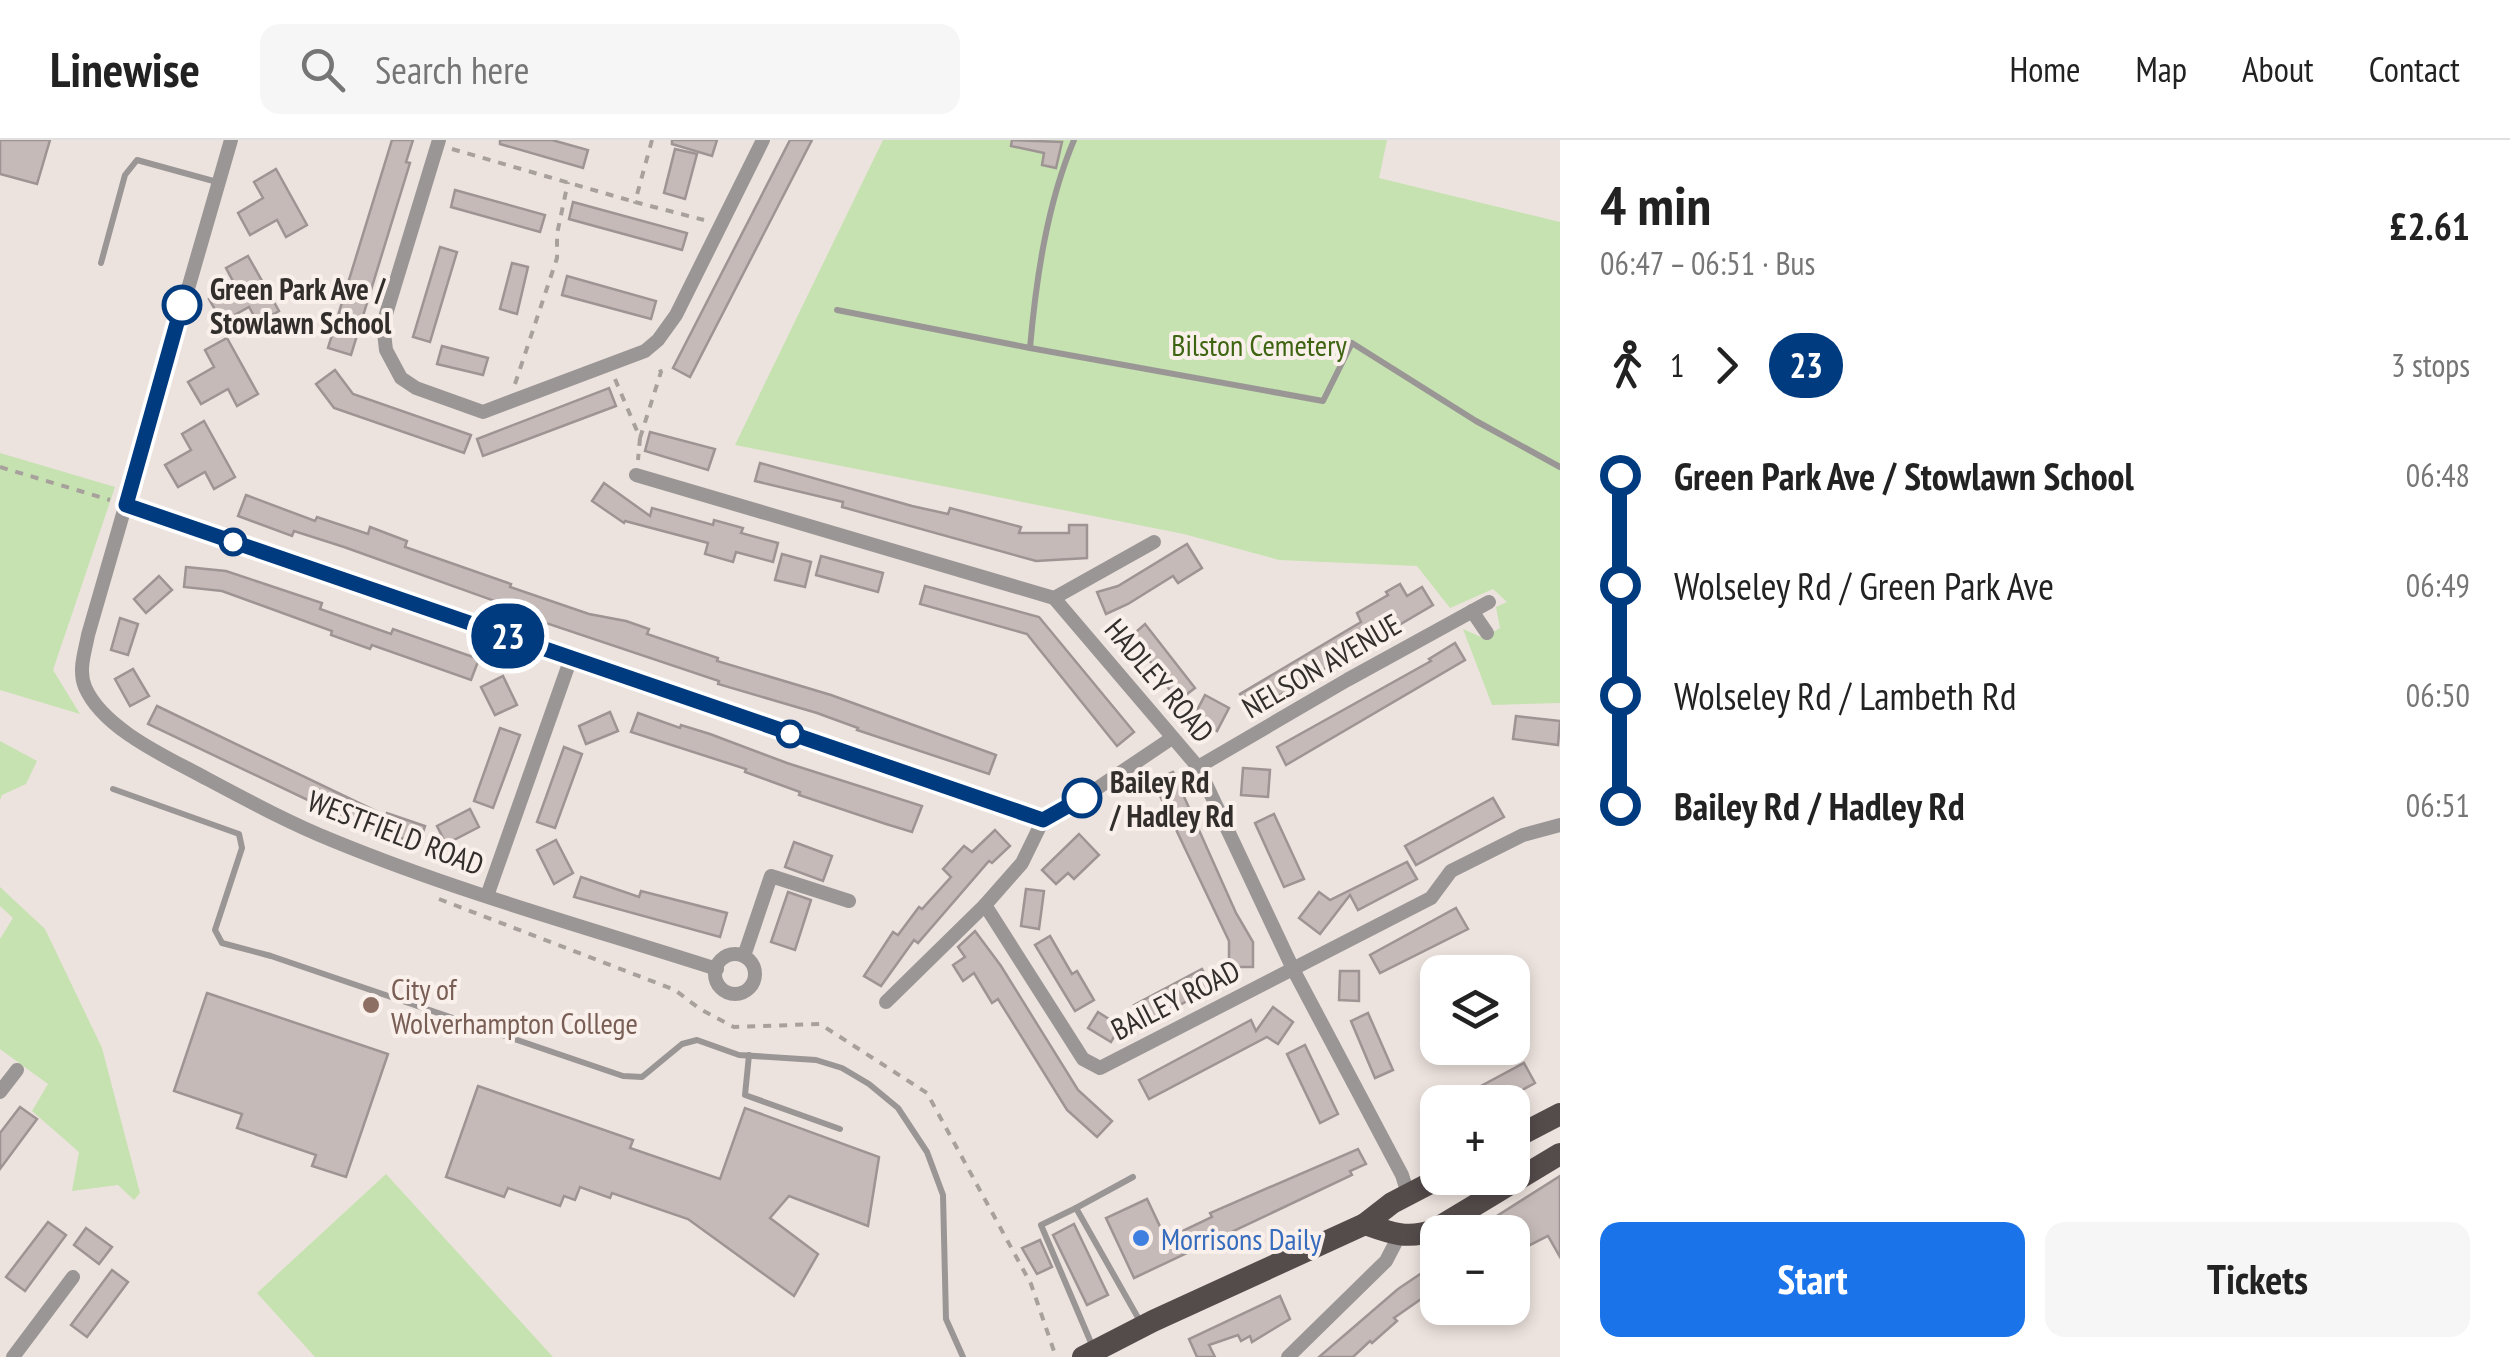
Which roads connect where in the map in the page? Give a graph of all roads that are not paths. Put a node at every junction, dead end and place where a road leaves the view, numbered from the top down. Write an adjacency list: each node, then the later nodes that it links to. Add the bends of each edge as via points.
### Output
1 (231, 140): 5 (street)
2 (763, 140): 4 (street, via 676,315 649,348 483,412 416,388 401,378 386,350 384,324)
3 (1074, 140): 8 (lane, via 1040,268)
4 (438, 142)
5 (218, 182): 6 (lane, via 137,160 126,175); 11 (street)
6 (101, 263)
7 (837, 310): 8 (lane)
8 (1030, 348): 9 (lane, via 1323,402 1352,343)
9 (1560, 466)
10 (636, 474): 13 (street)
11 (126, 505): 17 (street); 23 (street, WESTFIELD ROAD, via 82,671 105,714 144,745 276,816)
12 (1154, 542): 13 (street)
13 (1054, 598): 18 (street, HADLEY ROAD)
14 (1489, 602): 15 (street, NELSON AVENUE)
15 (1472, 612): 16 (street); 19 (street, NELSON AVENUE)
16 (1487, 633)
17 (571, 658): 21 (street); 23 (street)
18 (1172, 738): 19 (street, HADLEY ROAD); 21 (street)
19 (1198, 767): 28 (street, HADLEY ROAD)
20 (113, 789): 30 (lane, via 239,834 242,848 215,930 222,943 623,1076 642,1077 682,1044 697,1040)
21 (1043, 820): 25 (street, via 1022,863)
22 (1560, 825): 28 (street, via 1451,870 1431,898)
23 (487, 896): 27 (street, WESTFIELD ROAD)
24 (848, 901): 26 (street, via 771,876)
25 (985, 905): 28 (street, BAILEY ROAD, via 1083,1059 1100,1068); 29 (street)
26 (744, 956): 27 (street, via 730,955); 27 (street, WESTFIELD ROAD, via 755,971 743,992 725,991)
27 (716, 968)
28 (1294, 971): 38 (street, HADLEY ROAD)
29 (886, 1002)
30 (749, 1055): 34 (lane, via 745,1095); 49 (lane, via 842,1068 898,1108 927,1152 943,1195 946,1319)
31 (16, 1070): 32 (street)
32 (0, 1092)
33 (1560, 1114): 35 (highway)
34 (840, 1129)
35 (1530, 1130)
36 (1560, 1154): 41 (highway)
37 (1133, 1177): 39 (lane)
38 (1416, 1190): 40 (highway); 42 (highway); 44 (highway)
39 (1076, 1208): 46 (lane); 47 (lane, via 1040,1225)
40 (1439, 1215)
41 (1458, 1215)
42 (1365, 1224): 44 (highway); 46 (highway)
43 (1420, 1235): 44 (highway)
44 (1399, 1236): 50 (street, via 1386,1261)
45 (74, 1278): 48 (street)
46 (1143, 1326): 47 (highway)
47 (1088, 1354)
48 (13, 1357)
49 (963, 1357)
50 (1288, 1357)

